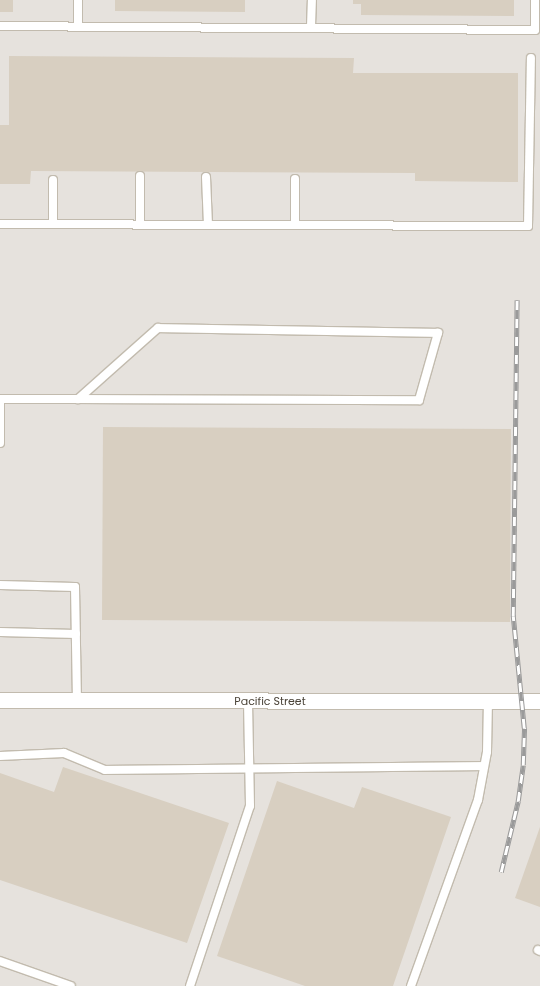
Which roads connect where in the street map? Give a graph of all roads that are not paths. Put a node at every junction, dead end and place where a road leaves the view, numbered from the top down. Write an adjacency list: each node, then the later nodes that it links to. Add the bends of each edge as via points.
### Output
1 (78, 0): 5 (lane)
2 (312, 0): 6 (lane)
3 (535, 0): 6 (lane, via 535,30)
4 (0, 26): 5 (lane)
5 (78, 26): 6 (lane)
6 (311, 26)
7 (531, 58): 16 (lane, via 528,226)
8 (140, 176): 14 (lane)
9 (206, 177): 15 (lane)
10 (295, 179): 16 (lane)
11 (53, 180): 13 (lane)
12 (0, 224): 13 (lane)
13 (53, 224): 14 (lane)
14 (140, 225): 15 (lane)
15 (208, 225): 16 (lane)
16 (295, 225)
17 (1, 399): 18 (lane); 19 (lane)
18 (78, 399): 18 (lane, via 419,400 438,334 158,328)
19 (0, 443)
20 (0, 585): 22 (lane, via 75,587)
21 (0, 632): 22 (lane)
22 (76, 634): 24 (lane)
23 (0, 700): 24 (street, Pacific Street)
24 (77, 701): 25 (street, Pacific Street)
25 (248, 701): 26 (street, Pacific Street); 30 (lane)
26 (488, 701): 27 (street, Pacific Street); 29 (lane)
27 (540, 701)
28 (0, 756): 30 (lane, via 64,753 105,770)
29 (484, 766): 30 (lane); 34 (lane, via 478,800)
30 (249, 769): 33 (lane, via 250,806)
31 (0, 961): 32 (lane)
32 (71, 986)
33 (190, 986)
34 (411, 986)

